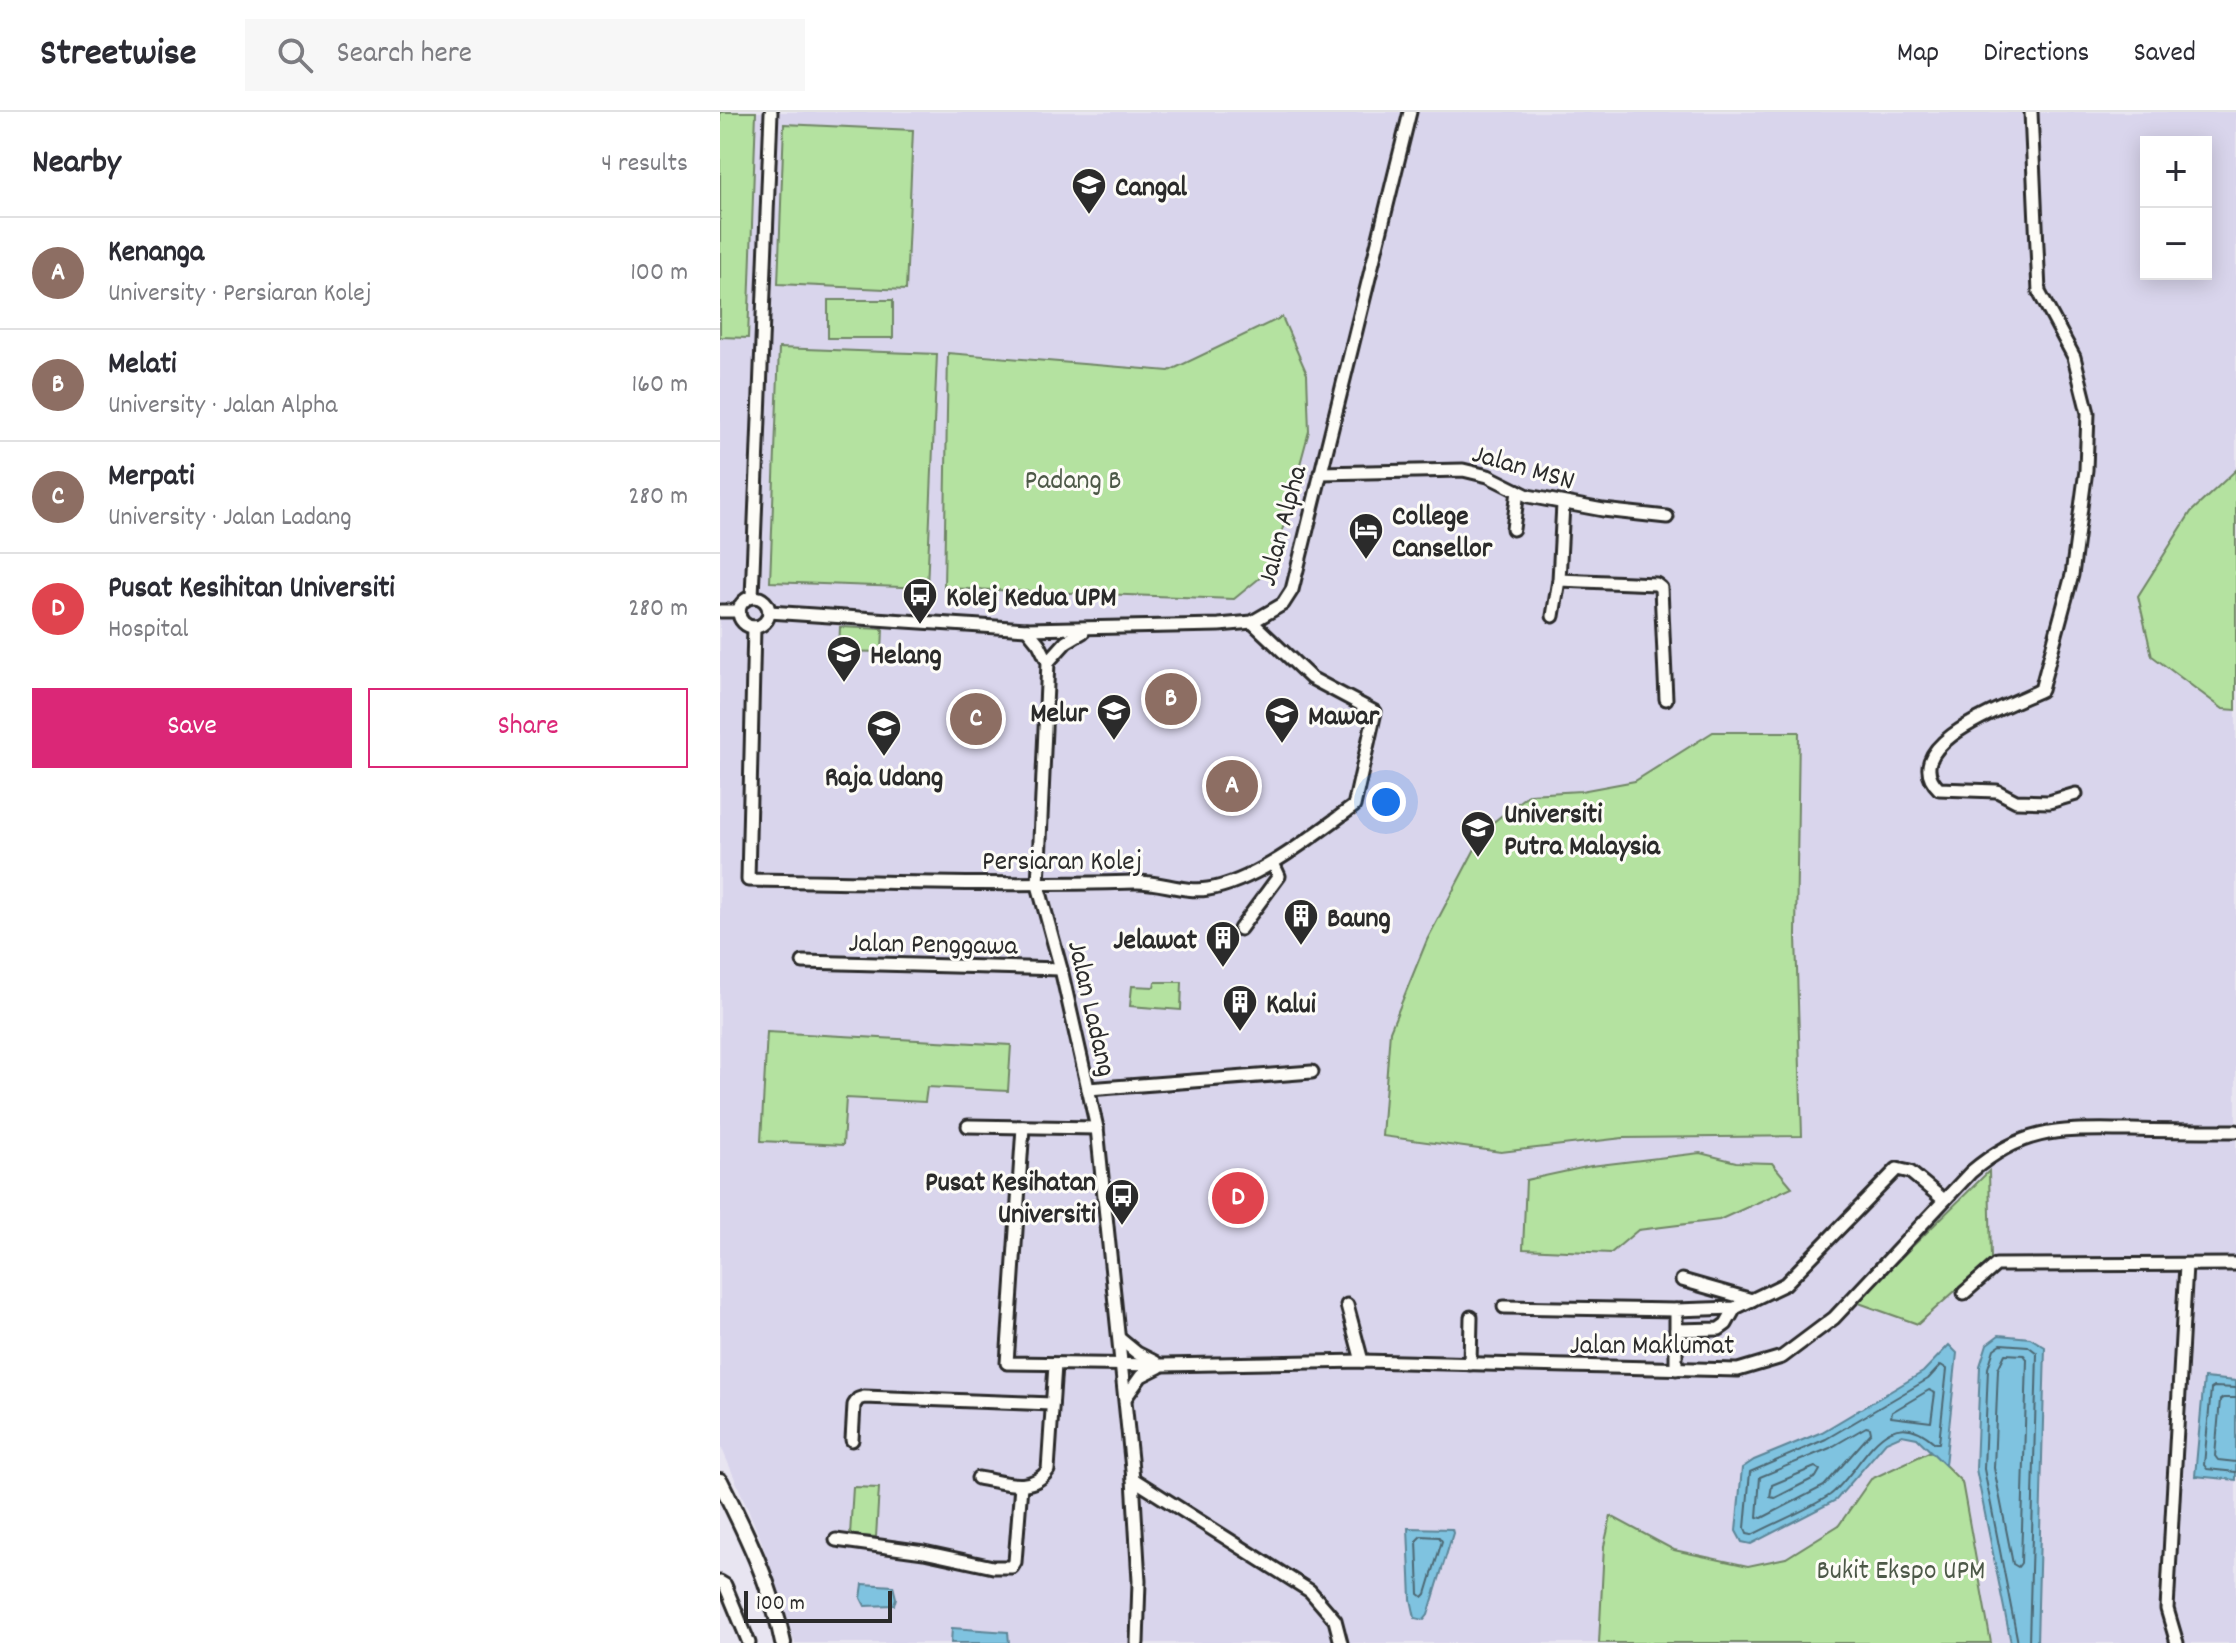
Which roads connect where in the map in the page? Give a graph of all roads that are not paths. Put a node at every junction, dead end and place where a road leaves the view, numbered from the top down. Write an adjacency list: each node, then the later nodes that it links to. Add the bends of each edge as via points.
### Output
1 (771, 112): 10 (street)
2 (1410, 112): 4 (street, Jalan Alpha)
3 (2031, 112): 21 (street, via 2039,292 2074,357 2088,413 2072,575 2041,690 1958,730 1932,754 1928,769 1939,789 1997,791 2016,801 2049,802)
4 (1320, 473): 5 (street, Jalan MSN, via 1463,470); 15 (street, Jalan Alpha, via 1292,590 1283,604)
5 (1518, 491): 6 (street, Jalan MSN); 8 (street)
6 (1563, 504): 7 (street, Jalan MSN); 9 (street)
7 (1667, 517)
8 (1513, 529)
9 (1559, 580): 14 (street); 20 (street, via 1661,588)
10 (752, 597): 12 (street); 13 (street, via 766,603)
11 (720, 611): 12 (street)
12 (739, 611): 16 (street, via 745,624)
13 (769, 612): 16 (street, via 763,624); 17 (street, Jalan Alpha)
14 (1553, 616)
15 (1252, 622): 18 (street, Jalan Alpha); 22 (street, Persiaran Kolej, via 1311,678 1375,712 1354,806)
16 (754, 627): 23 (street, Persiaran Kolej, via 748,880)
17 (1027, 629): 18 (street, Jalan Alpha); 19 (street)
18 (1087, 630): 19 (street, via 1066,642)
19 (1048, 662): 23 (street, Jalan Ladang)
20 (1666, 699)
21 (2076, 794)
22 (1273, 863): 23 (street, Persiaran Kolej, via 1210,889 1144,881); 24 (street, via 1279,876)
23 (1038, 885): 26 (street, Jalan Ladang)
24 (1240, 929)
25 (803, 962): 26 (street, Jalan Penggawa)
26 (1061, 969): 28 (street, Jalan Ladang)
27 (1312, 1072): 28 (street)
28 (1088, 1089): 31 (street, Jalan Ladang)
29 (968, 1126): 30 (street)
30 (1023, 1127): 31 (street); 48 (street, Jalan Maklumat, via 1007,1363)
31 (1097, 1128): 45 (street, Jalan Ladang)
32 (2236, 1131): 33 (street, Jalan Maklumat, via 2056,1130 1992,1154)
33 (1944, 1200): 38 (street, via 1910,1172 1897,1169 1785,1284); 51 (street, Jalan Maklumat, via 1834,1318 1782,1357 1738,1370)
34 (2236, 1264): 35 (street)
35 (2186, 1265): 37 (street, via 1996,1265); 65 (street, via 2167,1609)
36 (1682, 1280): 38 (street)
37 (1964, 1293)
38 (1752, 1300): 41 (street)
39 (1347, 1305): 46 (street)
40 (1504, 1307): 42 (street)
41 (1735, 1308): 42 (street); 44 (street, via 1719,1329)
42 (1676, 1310): 44 (street)
43 (1471, 1317): 47 (street)
44 (1676, 1330): 51 (street)
45 (1120, 1339): 49 (street, Jalan Ladang); 50 (street)
46 (1362, 1361): 47 (street, Jalan Maklumat); 50 (street, Jalan Maklumat)
47 (1470, 1364): 51 (street, Jalan Maklumat)
48 (1055, 1365): 49 (street, Jalan Maklumat); 53 (street)
49 (1123, 1365): 50 (street, Jalan Maklumat); 52 (street, Jalan Ladang)
50 (1163, 1365): 52 (street, via 1141,1376)
51 (1676, 1369)
52 (1126, 1397): 56 (street, Jalan Ladang)
53 (1052, 1404): 54 (street, via 864,1397 854,1405); 58 (street, via 1048,1470 1041,1480)
54 (852, 1440)
55 (978, 1478): 58 (street)
56 (1133, 1479): 63 (street, Jalan Ladang); 64 (street, via 1310,1591 1335,1620)
57 (720, 1481): 62 (street, via 760,1568)
58 (1021, 1485): 59 (street, via 1012,1567)
59 (836, 1540)
60 (720, 1582): 61 (street)
61 (749, 1643)
62 (783, 1643)
63 (1137, 1643)
64 (1341, 1643)
65 (2177, 1643)

